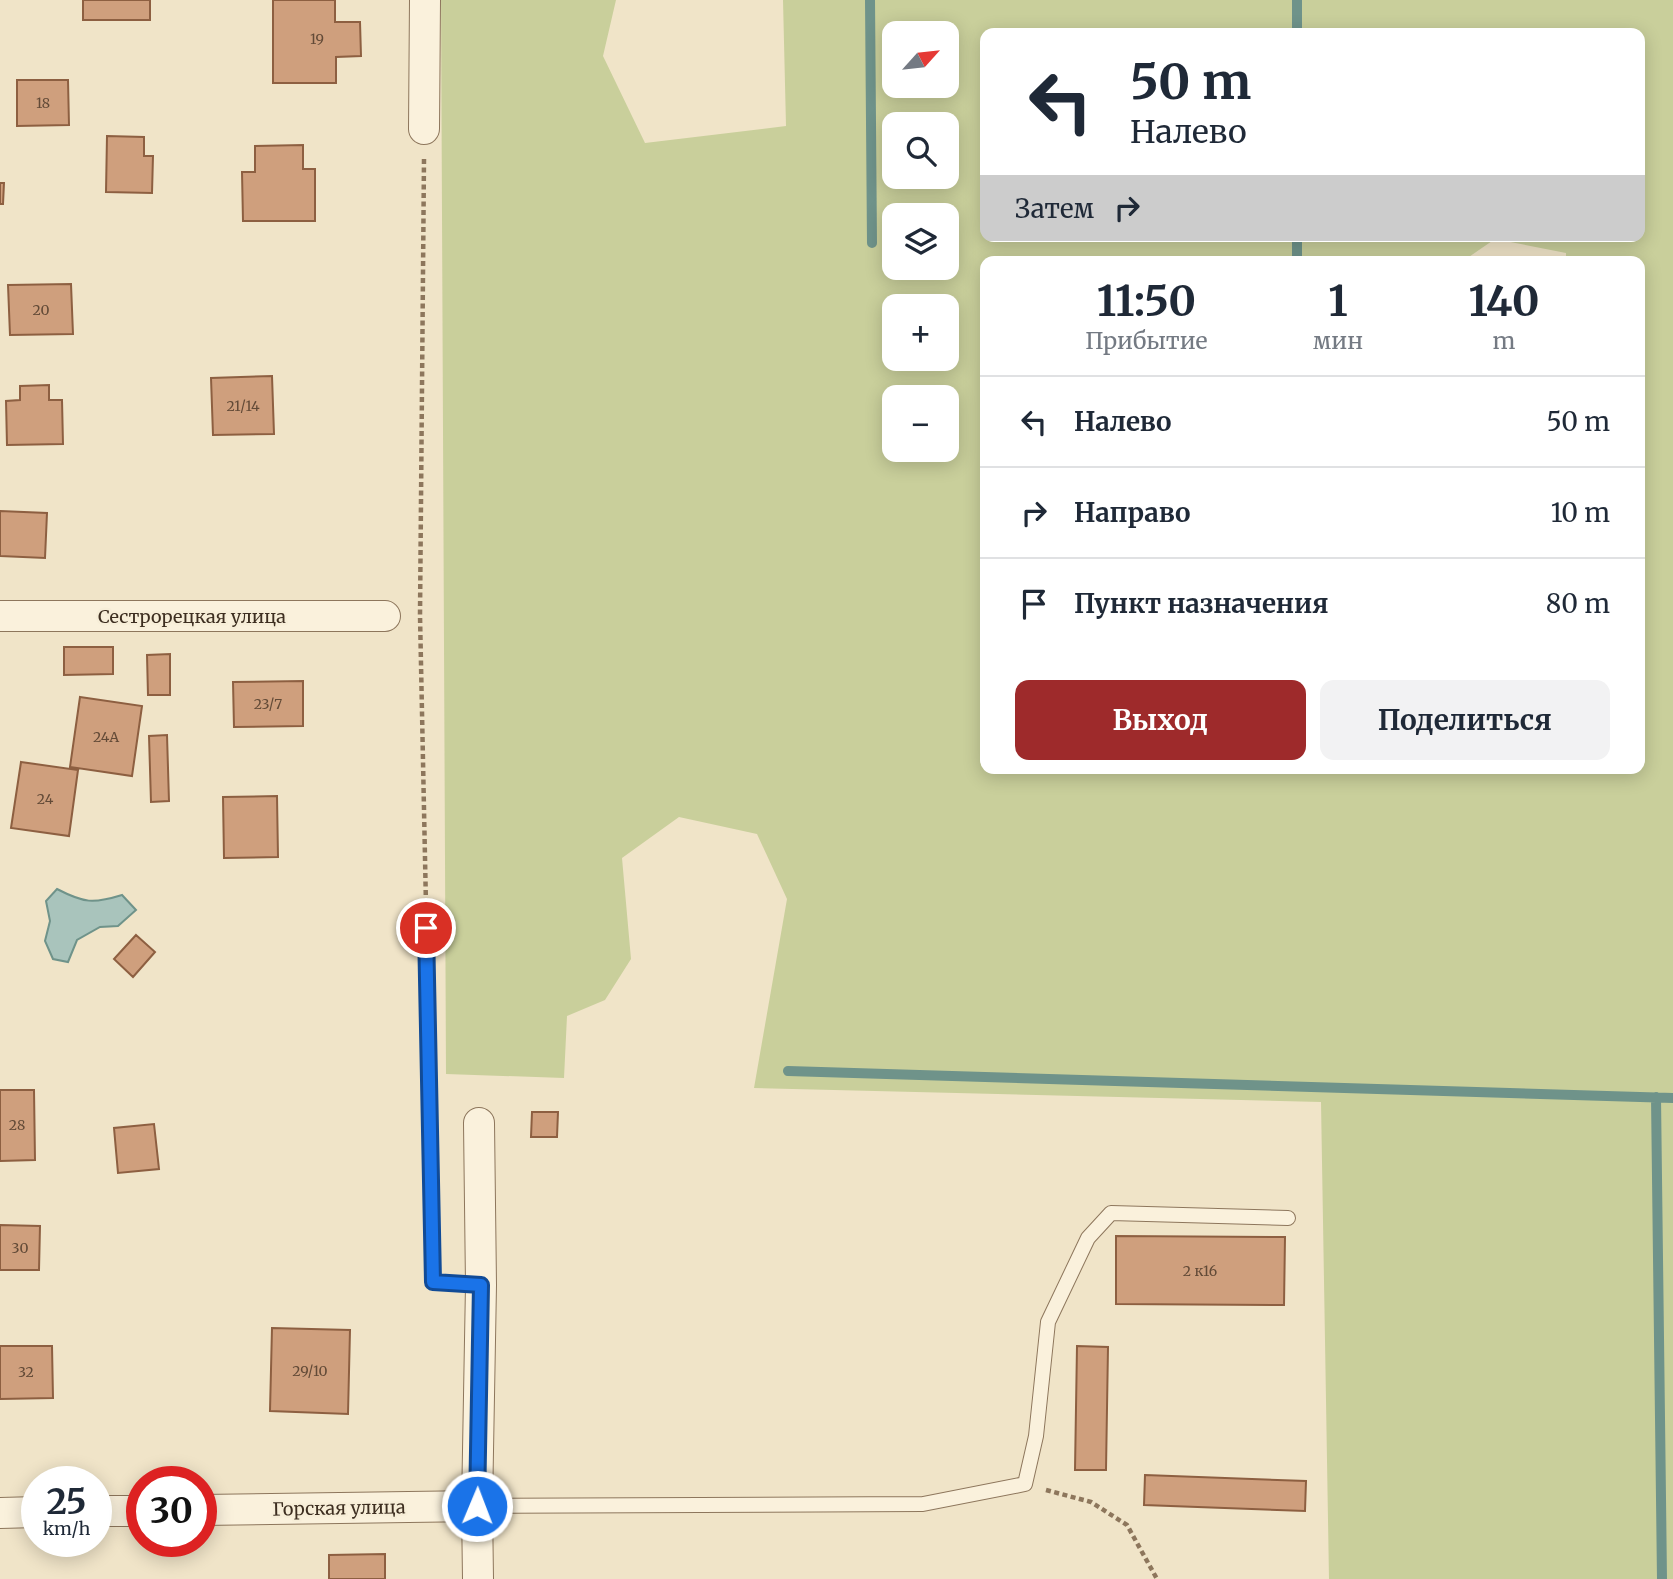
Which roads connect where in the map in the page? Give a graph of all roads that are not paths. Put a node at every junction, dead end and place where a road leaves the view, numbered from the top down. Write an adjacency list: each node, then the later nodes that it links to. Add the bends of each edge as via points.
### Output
1 (425, 0): 2 (street)
2 (424, 129)
3 (0, 616): 4 (street, Сестрорецкая улица)
4 (385, 616)
5 (426, 928): 8 (lane, via 433,1282)
6 (479, 1123): 8 (street)
7 (1288, 1218): 9 (lane, via 1111,1213 1088,1238 1048,1322 1036,1436 1025,1484 923,1504)
8 (481, 1285): 9 (street)
9 (477, 1506): 10 (street, Горская улица); 13 (street)
10 (217, 1510)
11 (21, 1512): 12 (street)
12 (0, 1513)
13 (478, 1579)

